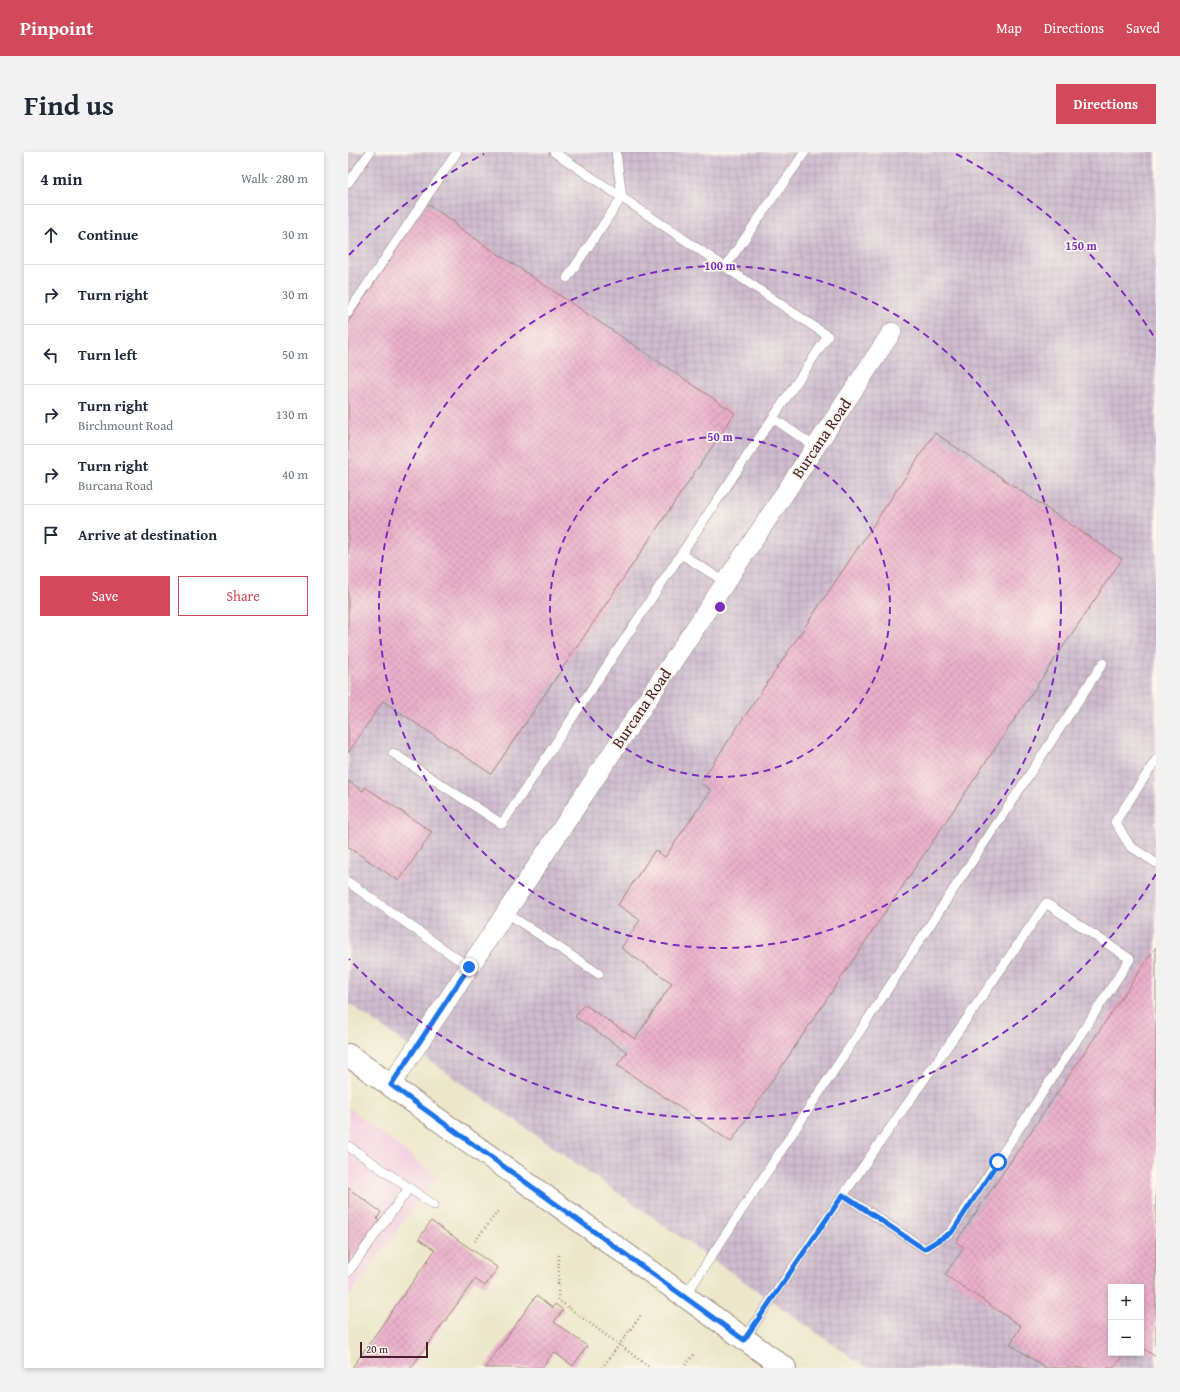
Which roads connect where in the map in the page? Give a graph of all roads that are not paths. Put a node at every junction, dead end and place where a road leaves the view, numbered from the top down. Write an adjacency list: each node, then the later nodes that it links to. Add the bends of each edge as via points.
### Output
1 (370, 152): 6 (lane)
2 (457, 152): 10 (lane)
3 (554, 152): 7 (lane)
4 (616, 152): 7 (lane)
5 (805, 152): 8 (lane)
6 (348, 183)
7 (622, 197): 8 (lane); 9 (lane)
8 (725, 267): 12 (lane, via 828,336)
9 (567, 278)
10 (348, 313)
11 (892, 332): 13 (street, Burcana Road)
12 (772, 418): 13 (lane); 14 (lane)
13 (815, 447): 15 (street, Burcana Road)
14 (681, 554): 15 (lane); 17 (lane, via 502,824)
15 (725, 582): 21 (street, Burcana Road)
16 (1104, 663): 31 (lane)
17 (393, 753)
18 (1156, 760): 19 (lane, via 1115,822 1130,846)
19 (1156, 863)
20 (348, 882): 22 (lane)
21 (505, 912): 22 (street, Burcana Road); 23 (lane)
22 (469, 967): 25 (street, Burcana Road)
23 (599, 974)
24 (348, 1055): 25 (main road)
25 (391, 1085): 31 (main road)
26 (348, 1146): 27 (lane)
27 (409, 1188): 29 (lane); 30 (lane)
28 (843, 1195): 28 (lane, via 1046,903 1130,959 952,1232 924,1249); 32 (lane)
29 (434, 1205)
30 (348, 1272)
31 (685, 1298): 32 (main road)
32 (744, 1340): 33 (main road)
33 (785, 1368)

